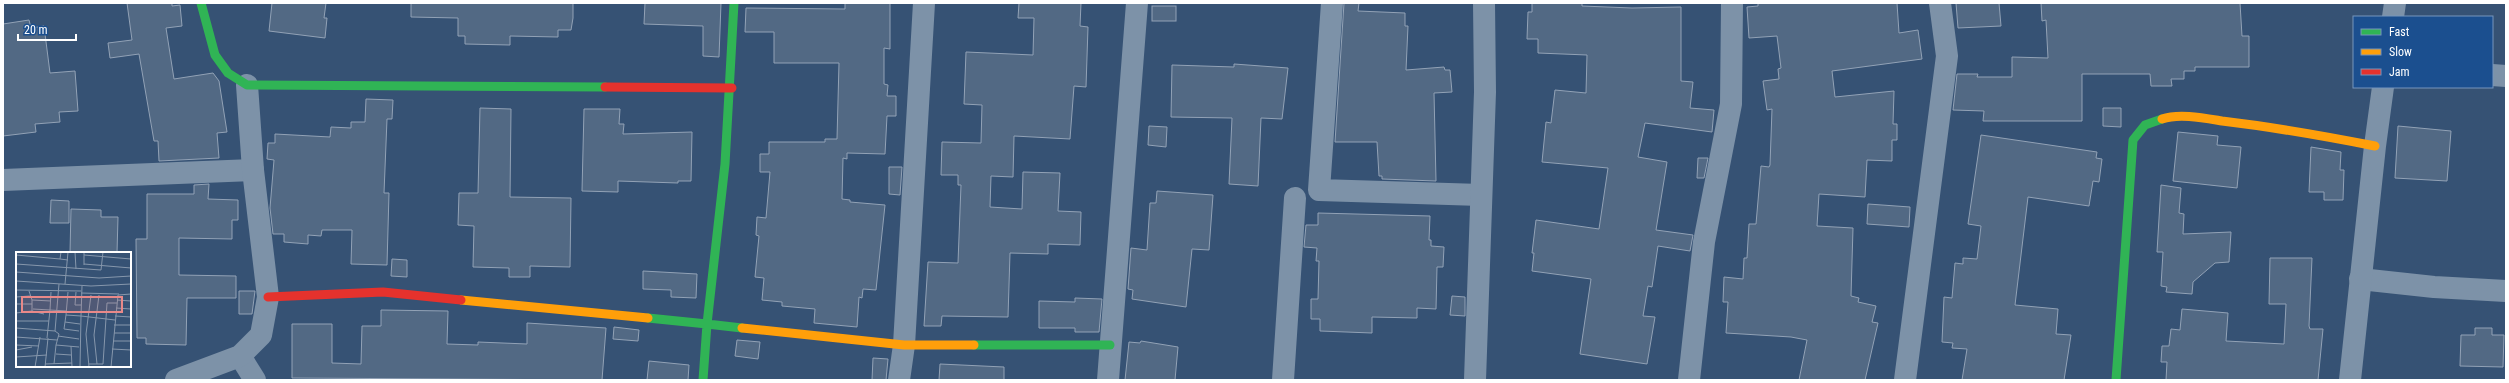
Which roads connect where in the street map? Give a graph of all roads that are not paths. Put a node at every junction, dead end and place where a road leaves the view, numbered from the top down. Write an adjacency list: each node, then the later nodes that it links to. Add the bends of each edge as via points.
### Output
1 (201, 3): 13 (street, via 215,55 228,73)
2 (734, 3): 14 (street)
3 (924, 3): 25 (street)
4 (1138, 3): 26 (street)
5 (1332, 3): 19 (street, via 1319,190)
6 (1484, 3): 19 (street, via 1485,92)
7 (1732, 3): 35 (street, via 1730,104 1704,242)
8 (1940, 3): 36 (street, via 1947,56)
9 (2395, 3): 10 (street)
10 (2393, 16)
11 (2493, 75): 12 (street)
12 (2506, 76)
13 (247, 85): 14 (street); 17 (street)
14 (732, 88): 24 (street, via 721,219)
15 (2383, 88): 16 (street)
16 (2374, 146): 21 (street); 37 (street, via 2280,128 2200,118 2167,117 2144,125 2133,140)
17 (253, 170): 18 (street); 23 (street)
18 (3, 180)
19 (1481, 195): 34 (street)
20 (1295, 198): 33 (street)
21 (2360, 279): 22 (street); 38 (street)
22 (2506, 291)
23 (268, 297): 24 (street, via 383,292); 27 (street, via 261,335)
24 (707, 324): 25 (street); 30 (street)
25 (904, 345): 26 (street); 31 (street)
26 (1110, 345): 32 (street)
27 (240, 356): 28 (street); 29 (street)
28 (176, 380)
29 (255, 380)
30 (703, 380)
31 (899, 380)
32 (1108, 380)
33 (1283, 380)
34 (1475, 380)
35 (1689, 380)
36 (1905, 380)
37 (2116, 380)
38 (2350, 380)

